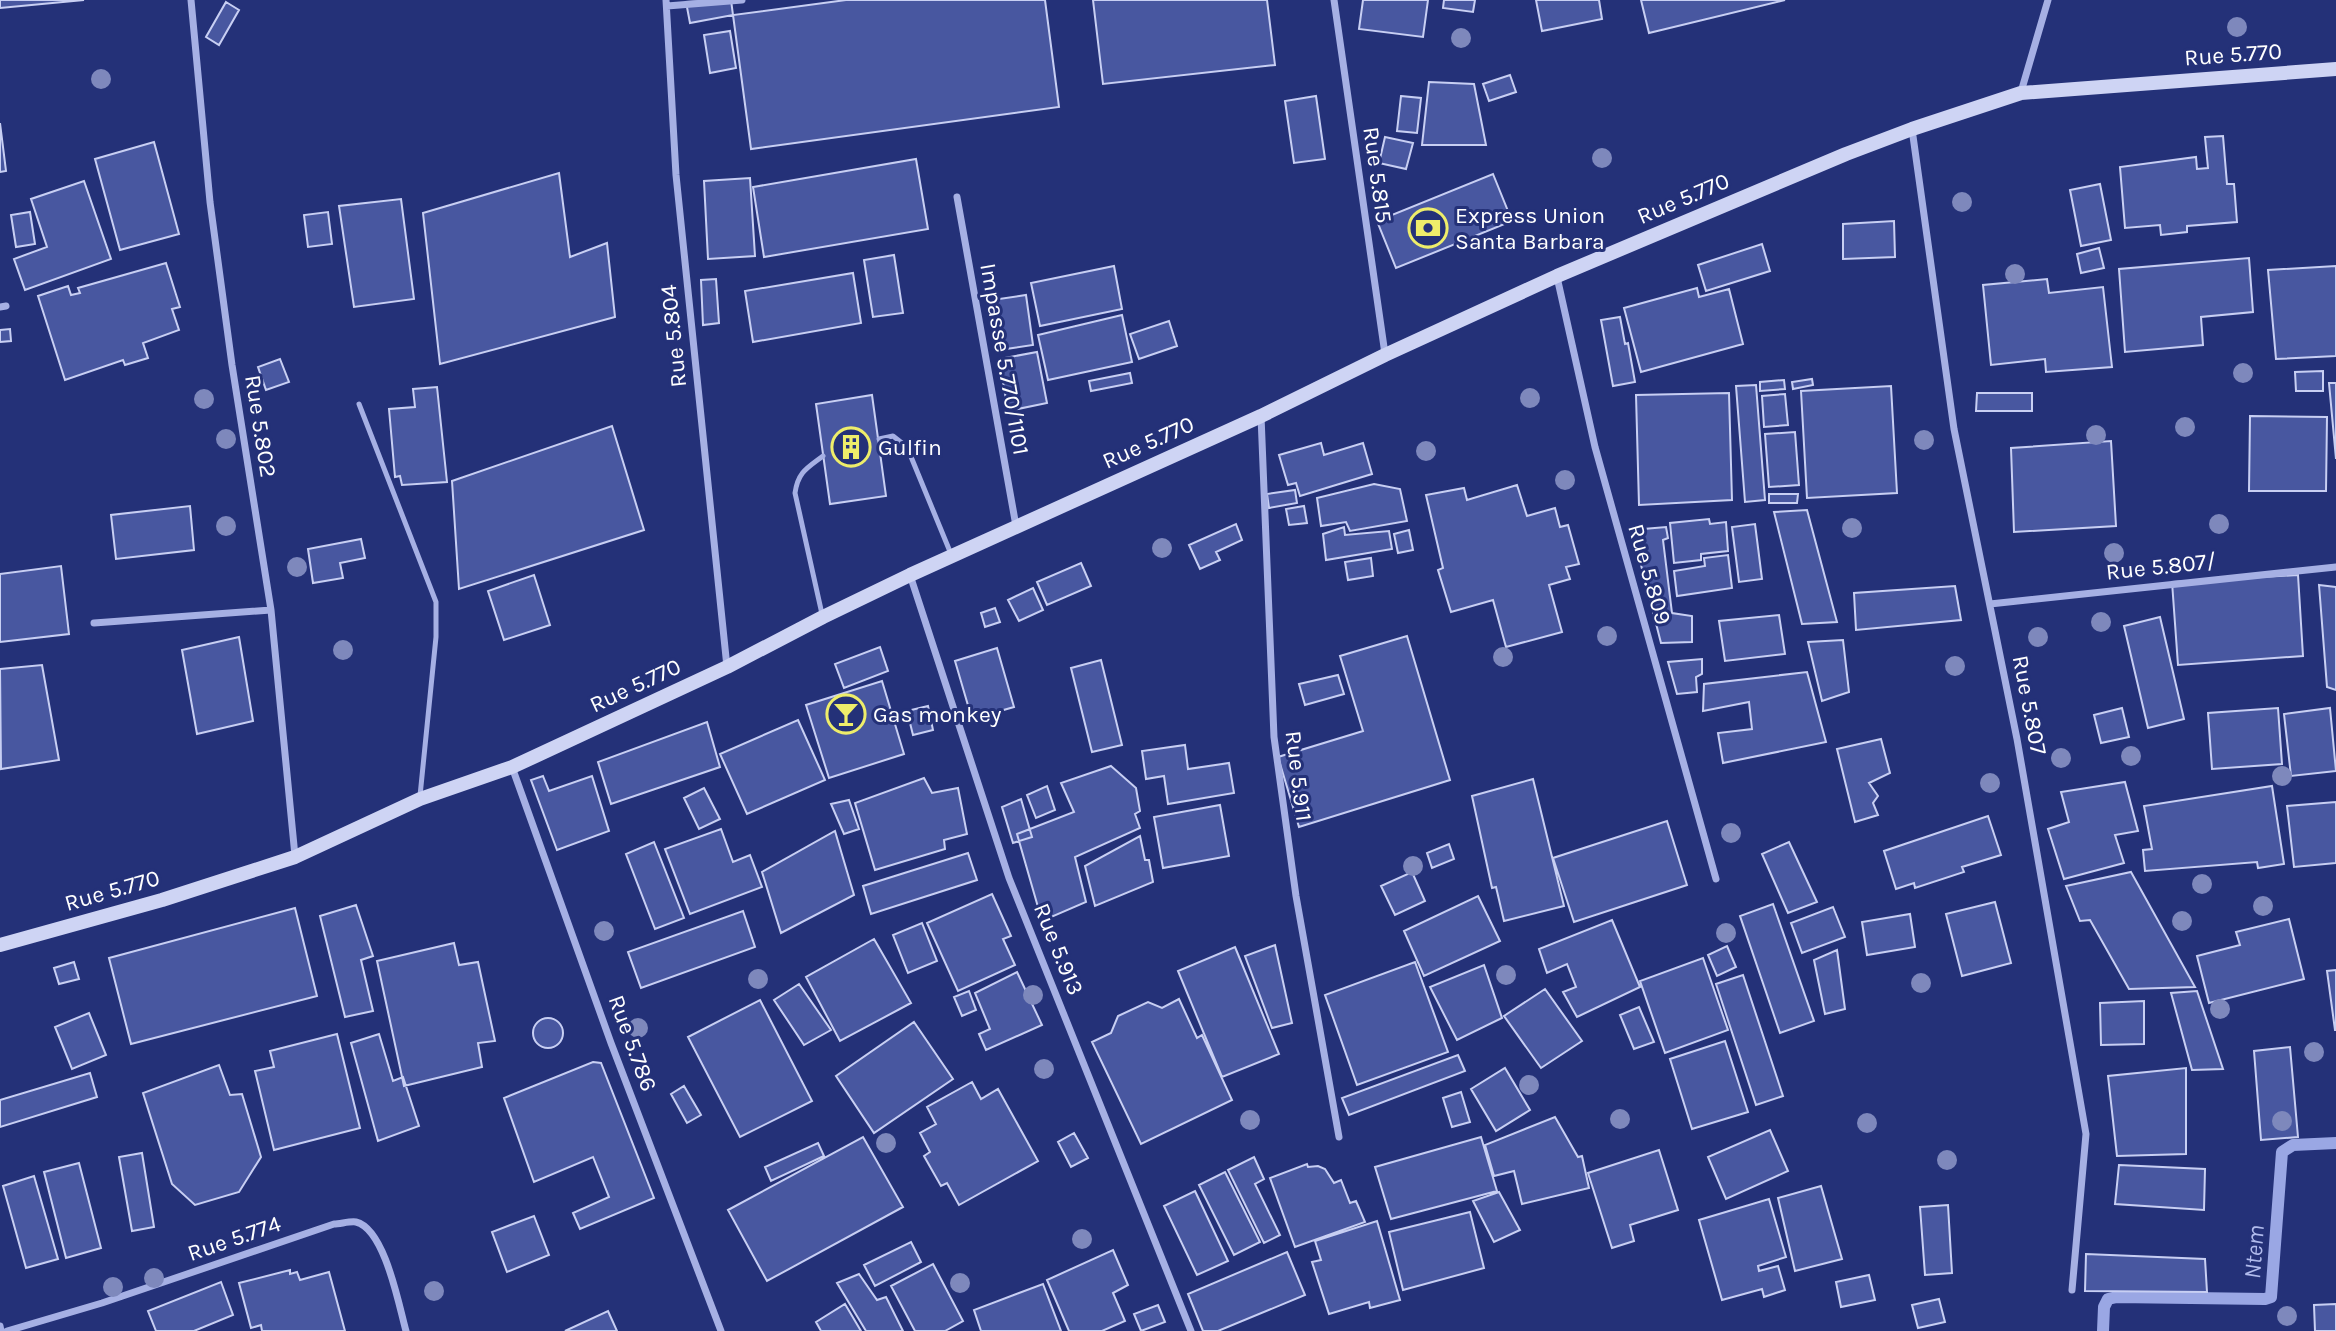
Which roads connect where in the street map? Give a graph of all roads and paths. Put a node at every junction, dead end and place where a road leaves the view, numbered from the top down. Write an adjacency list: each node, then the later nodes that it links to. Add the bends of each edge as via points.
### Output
1 (191, 0): 21 (street, Rue 5.802, via 212,216)
2 (742, 0): 5 (street)
3 (1334, 0): 11 (street, Rue 5.815)
4 (2048, 0): 7 (street)
5 (666, 3): 24 (street, Rue 5.804, via 676,175)
6 (2336, 69): 7 (main road, Rue 5.770)
7 (2021, 93): 8 (main road, Rue 5.770)
8 (1912, 129): 10 (main road, Rue 5.770); 20 (street, Rue 5.807, via 1954,429)
9 (957, 197): 16 (street, Impasse 5.770/1101)
10 (1557, 276): 11 (main road, Rue 5.770); 28 (street, Rue 5.809, via 1595,447)
11 (1385, 355): 13 (main road, Rue 5.770)
12 (359, 404): 26 (lane, via 436,602)
13 (1261, 416): 16 (main road, Rue 5.770); 30 (street, Rue 5.911, via 1274,737 1296,896)
14 (879, 439): 17 (lane, via 893,436 907,447)
15 (823, 456): 22 (lane, via 804,470 795,493)
16 (1016, 527): 17 (main road, Rue 5.770)
17 (952, 558): 19 (main road, Rue 5.770)
18 (2336, 567): 20 (street, Rue 5.807/)
19 (910, 575): 22 (main road, Rue 5.770); 35 (street, Rue 5.913, via 1009,878)
20 (1990, 604): 31 (street, Rue 5.807, via 2086,1134)
21 (271, 610): 23 (street); 27 (street, Rue 5.802)
22 (823, 617): 24 (main road, Rue 5.770)
23 (94, 623)
24 (727, 667): 25 (main road, Rue 5.770)
25 (512, 767): 26 (main road, Rue 5.770); 34 (street, Rue 5.786)
26 (420, 799): 27 (main road, Rue 5.770)
27 (295, 857): 29 (main road, Rue 5.770)
28 (1716, 879)
29 (0, 945)
30 (1339, 1137)
31 (2072, 1290)
32 (7, 1331): 33 (street, Rue 5.774, via 334,1224 357,1222 372,1233 382,1251)
33 (406, 1331)
34 (721, 1331)
35 (1191, 1331)

